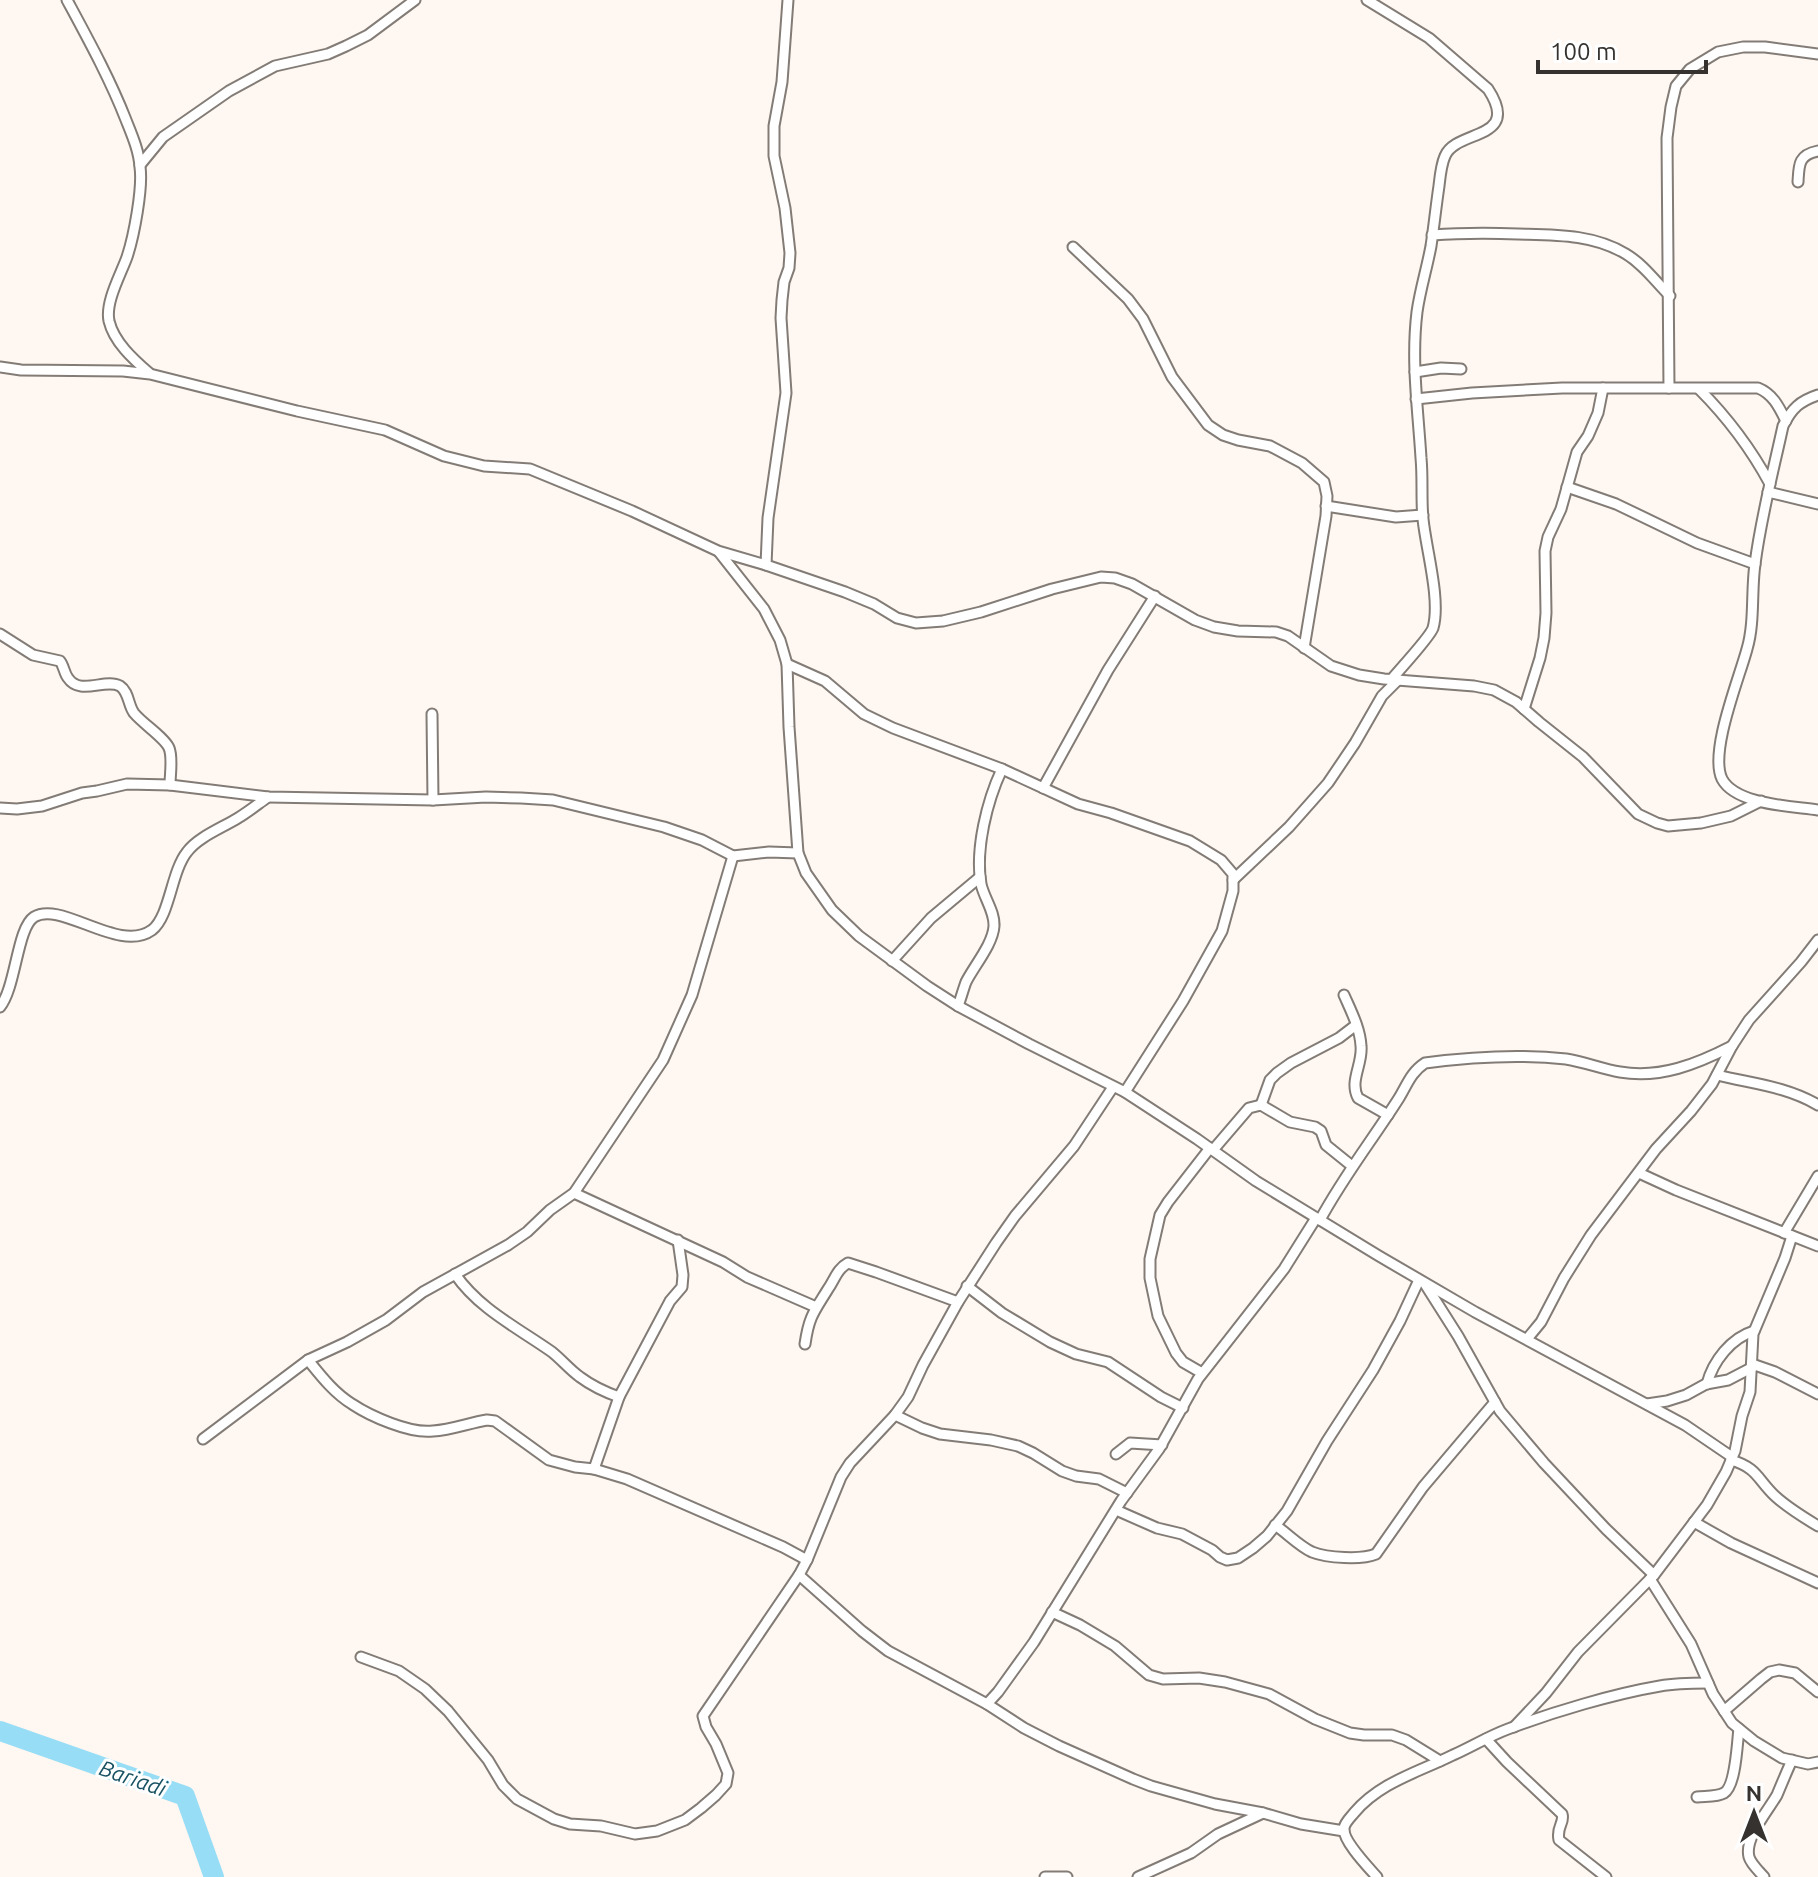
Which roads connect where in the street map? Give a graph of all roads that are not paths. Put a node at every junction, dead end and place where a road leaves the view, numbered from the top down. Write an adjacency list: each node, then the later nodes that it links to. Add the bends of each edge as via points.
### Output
1 (67, 0): 7 (street, via 117,98)
2 (415, 0): 7 (street, via 346,46 275,66 229,91 163,137)
3 (788, 0): 29 (street, via 774,126 790,253 781,318 786,393)
4 (1367, 0): 9 (street, via 1429,38 1488,89 1498,111 1489,128 1457,143 1445,156)
5 (1818, 54): 11 (street, via 1765,47 1718,52 1690,69 1676,86 1667,138)
6 (1818, 151): 8 (street, via 1803,157)
7 (140, 165): 15 (street, via 134,232 109,319 132,359)
8 (1798, 182)
9 (1432, 235): 11 (street, via 1566,234 1598,242 1643,265); 14 (street, via 1417,312)
10 (1073, 247): 25 (street, via 1128,299 1172,377 1208,425 1302,463 1324,482)
11 (1670, 296): 17 (street)
12 (0, 367): 15 (street)
13 (1461, 369): 14 (street)
14 (1415, 372): 20 (street)
15 (150, 374): 27 (street, via 385,430 444,456 530,469)
16 (1603, 388): 17 (street); 20 (street); 22 (street)
17 (1669, 388): 18 (street)
18 (1699, 389): 21 (street, via 1758,388 1768,392); 23 (street, via 1732,424)
19 (1818, 395): 21 (street, via 1802,400)
20 (1416, 399): 26 (street)
21 (1786, 421): 23 (street)
22 (1567, 487): 28 (street); 35 (street, via 1545,551 1544,638)
23 (1769, 488): 24 (street); 28 (street)
24 (1818, 504)
25 (1326, 506): 26 (street, via 1396,517); 32 (street)
26 (1423, 515): 34 (street, via 1435,618 1432,633)
27 (718, 551): 29 (street); 33 (street, via 764,609)
28 (1755, 564): 42 (street, via 1749,645 1717,765 1728,787)
29 (766, 565): 30 (street, via 916,623 968,615 1101,577)
30 (1155, 596): 32 (street, via 1214,627 1276,632); 39 (street)
31 (0, 634): 38 (street, via 33,655 60,661 75,684 123,687 133,711 171,751)
32 (1304, 648): 34 (street, via 1331,666)
33 (787, 664): 37 (street, via 825,681 864,714); 45 (street)
34 (1395, 680): 35 (street, via 1494,690); 48 (street, via 1328,783)
35 (1524, 709): 42 (street, via 1583,757 1638,814 1657,823 1701,823)
36 (432, 714): 41 (street)
37 (1002, 769): 39 (street); 47 (street, via 982,837)
38 (170, 785): 40 (street); 43 (street, via 127,784 42,806)
39 (1043, 788): 48 (street, via 1190,841 1221,860)
40 (268, 797): 41 (street); 53 (street, via 191,847 162,916 143,935 131,937 52,914 35,916)
41 (433, 800): 46 (street, via 553,800 664,827)
42 (1761, 801): 44 (street)
43 (0, 808)
44 (1818, 810)
45 (798, 853): 46 (street); 50 (street, via 832,910)
46 (733, 856): 66 (street, via 692,995 663,1060)
47 (980, 877): 50 (street, via 931,918); 52 (street, via 994,925)
48 (1233, 880): 58 (street, via 1222,931)
49 (1818, 940): 55 (street)
50 (892, 961): 52 (street)
51 (1344, 995): 54 (street)
52 (958, 1006): 57 (street)
53 (0, 1007)
54 (1356, 1025): 59 (street, via 1277,1073); 61 (street, via 1361,1062 1355,1093)
55 (1732, 1046): 56 (street); 61 (street, via 1667,1072 1621,1072 1563,1059 1505,1055 1425,1063 1415,1069)
56 (1717, 1075): 60 (street, via 1784,1089); 64 (street)
57 (1113, 1087): 58 (street); 73 (street)
58 (1125, 1092): 62 (street)
59 (1261, 1105): 62 (street, via 1249,1108); 63 (street, via 1290,1122 1321,1131 1326,1145)
60 (1818, 1105)
61 (1388, 1115): 63 (street)
62 (1211, 1149): 67 (street); 81 (street, via 1160,1215 1150,1259 1158,1316 1176,1353)
63 (1352, 1166): 67 (street)
64 (1639, 1173): 68 (street); 77 (street, via 1591,1235)
65 (1818, 1176): 68 (street)
66 (574, 1193): 69 (street); 71 (street, via 508,1245)
67 (1318, 1219): 72 (street); 81 (street)
68 (1788, 1234): 70 (street); 76 (street, via 1785,1258)
69 (678, 1240): 75 (street); 84 (street, via 682,1287)
70 (1818, 1246)
71 (455, 1274): 79 (street, via 386,1320); 84 (street, via 466,1291 578,1376)
72 (1422, 1281): 77 (street); 85 (street); 97 (street)
73 (967, 1286): 74 (street); 87 (street, via 1050,1342 1108,1362)
74 (958, 1302): 75 (street, via 848,1263); 88 (street)
75 (816, 1307): 78 (street)
76 (1754, 1331): 80 (street); 82 (street, via 1726,1349)
77 (1527, 1339): 86 (street)
78 (805, 1344)
79 (308, 1360): 89 (street); 93 (street, via 352,1404 400,1426 433,1431 495,1421 549,1460)
80 (1752, 1366): 82 (street, via 1728,1380); 83 (street); 92 (street)
81 (1202, 1373): 87 (street)
82 (1707, 1384): 86 (street)
83 (1818, 1394)
84 (619, 1397): 93 (street)
85 (1495, 1402): 97 (street, via 1423,1487 1376,1554 1339,1557 1311,1552); 101 (street, via 1544,1463)
86 (1647, 1404): 92 (street)
87 (1183, 1408): 90 (street)
88 (895, 1415): 94 (street, via 940,1434 1018,1446 1062,1471 1099,1479); 99 (street, via 841,1477)
89 (203, 1439)
90 (1162, 1445): 91 (street, via 1130,1443); 94 (street)
91 (1116, 1454)
92 (1731, 1459): 96 (street); 98 (street, via 1749,1467 1784,1503)
93 (594, 1469): 99 (street)
94 (1127, 1493): 95 (street)
95 (1116, 1510): 97 (street, via 1182,1534 1227,1560 1253,1548); 103 (street)
96 (1694, 1522): 101 (street); 102 (street)
97 (1275, 1525)
98 (1818, 1526)
99 (807, 1560): 100 (street)
100 (799, 1575): 104 (street, via 703,1716 728,1773 726,1784 685,1820 657,1831 635,1834 570,1824 517,1799 425,1689 399,1671); 107 (street, via 888,1651)
101 (1652, 1577): 105 (street); 109 (street)
102 (1818, 1583)
103 (1052, 1612): 107 (street); 113 (street, via 1115,1646 1149,1675 1225,1682 1269,1694 1350,1733 1406,1740)
104 (361, 1657)
105 (1708, 1683): 108 (street); 109 (street, via 1659,1686)
106 (1818, 1692): 108 (street, via 1795,1673 1779,1670)
107 (987, 1704): 116 (street, via 1047,1740 1133,1779)
108 (1724, 1711): 110 (street)
109 (1514, 1727): 111 (street)
110 (1739, 1729): 112 (street); 115 (street, via 1726,1792)
111 (1486, 1739): 113 (street); 122 (street, via 1562,1814 1559,1840)
112 (1792, 1760): 114 (street); 123 (street, via 1750,1844 1749,1856)
113 (1440, 1761): 117 (street, via 1378,1791)
114 (1818, 1762)
115 (1697, 1797)
116 (1263, 1813): 117 (street); 120 (street)
117 (1344, 1831): 121 (street)
118 (1045, 1877): 119 (street)
119 (1067, 1877)
120 (1138, 1877)
121 (1377, 1877)
122 (1606, 1877)
123 (1764, 1877)

